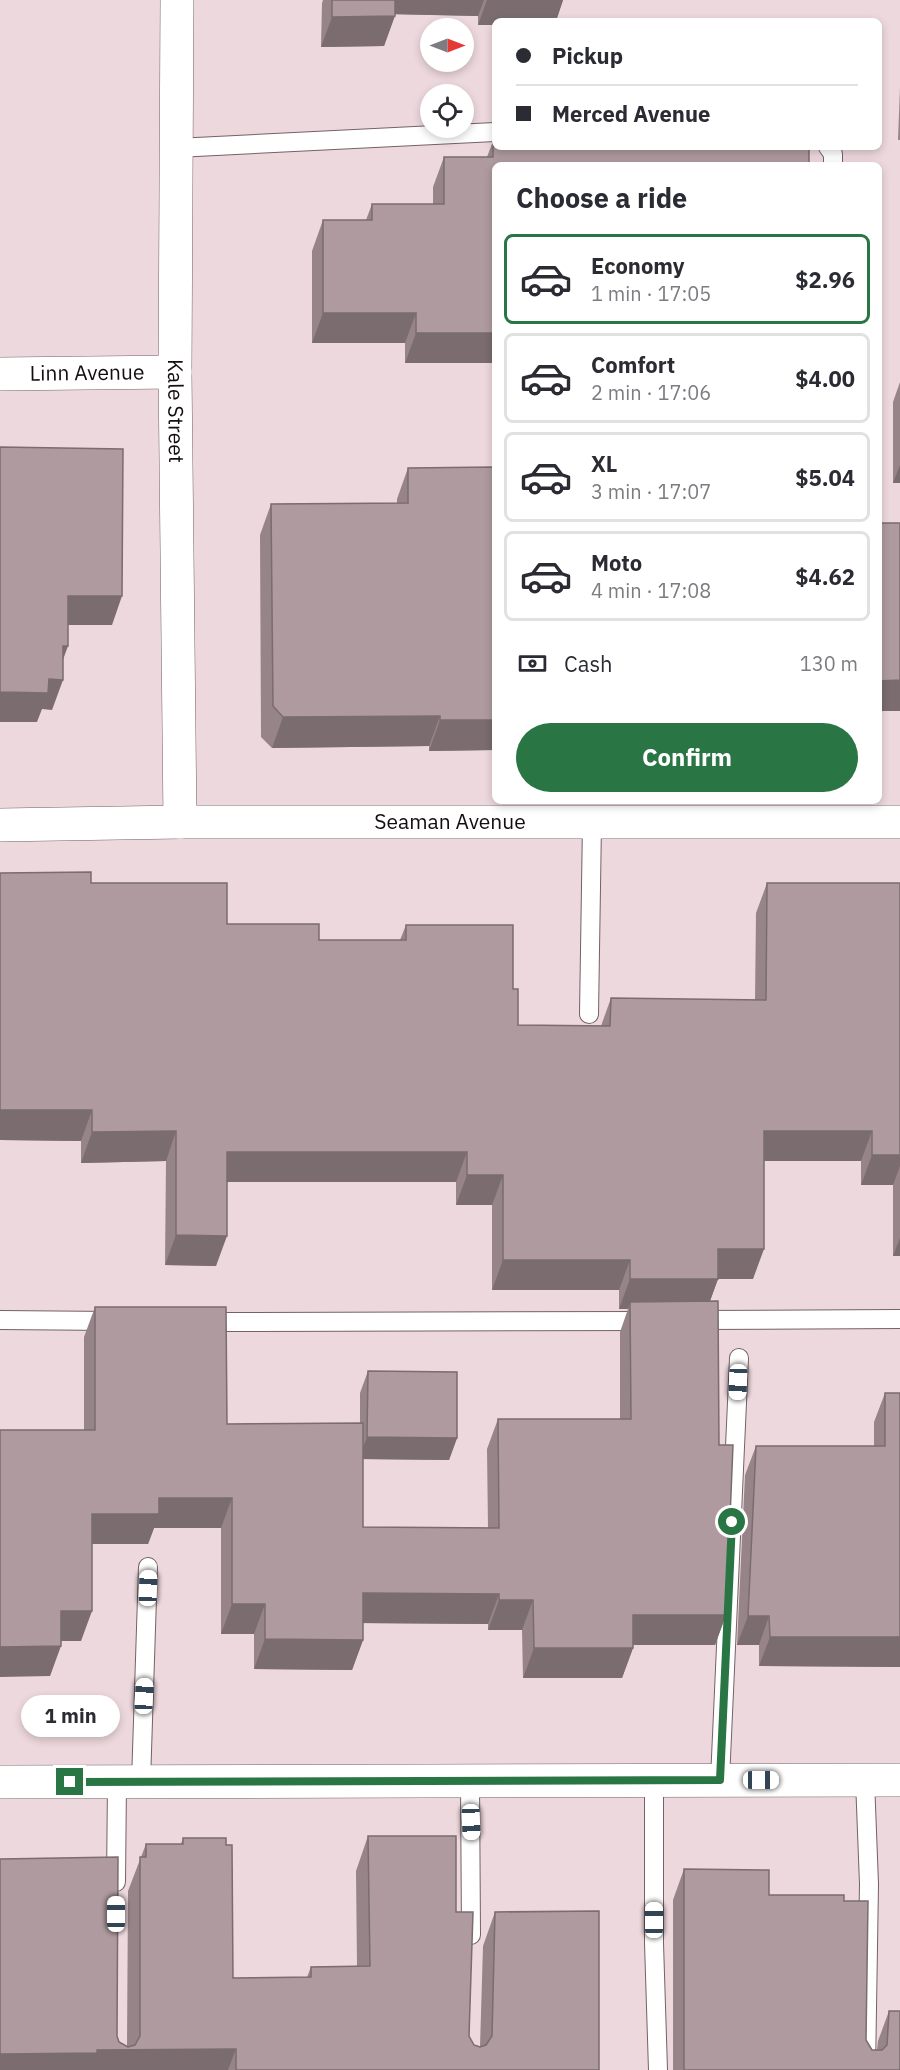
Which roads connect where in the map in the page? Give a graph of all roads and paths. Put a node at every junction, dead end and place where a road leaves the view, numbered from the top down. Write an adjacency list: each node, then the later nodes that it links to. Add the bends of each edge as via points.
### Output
1 (177, 0): 3 (street, Kale Street)
2 (492, 132): 3 (lane)
3 (176, 148): 4 (street, Kale Street)
4 (175, 372): 5 (street, Linn Avenue); 6 (street, Kale Street)
5 (0, 374)
6 (180, 822): 8 (street, Seaman Avenue); 9 (street, Seaman Avenue)
7 (900, 822): 8 (street, Seaman Avenue)
8 (592, 823): 10 (lane)
9 (0, 825)
10 (589, 1014)
11 (900, 1319): 14 (lane)
12 (0, 1320): 13 (lane)
13 (128, 1321)
14 (186, 1322)
15 (739, 1358): 17 (lane)
16 (148, 1567): 23 (lane)
17 (720, 1780): 18 (street); 21 (street)
18 (865, 1780): 19 (street); 27 (lane, via 869,1884)
19 (900, 1780)
20 (470, 1781): 21 (street); 23 (street); 25 (lane)
21 (654, 1781): 26 (lane)
22 (0, 1782): 23 (street)
23 (129, 1782): 24 (lane)
24 (116, 1903)
25 (471, 1954)
26 (658, 2070)
27 (866, 2070)

